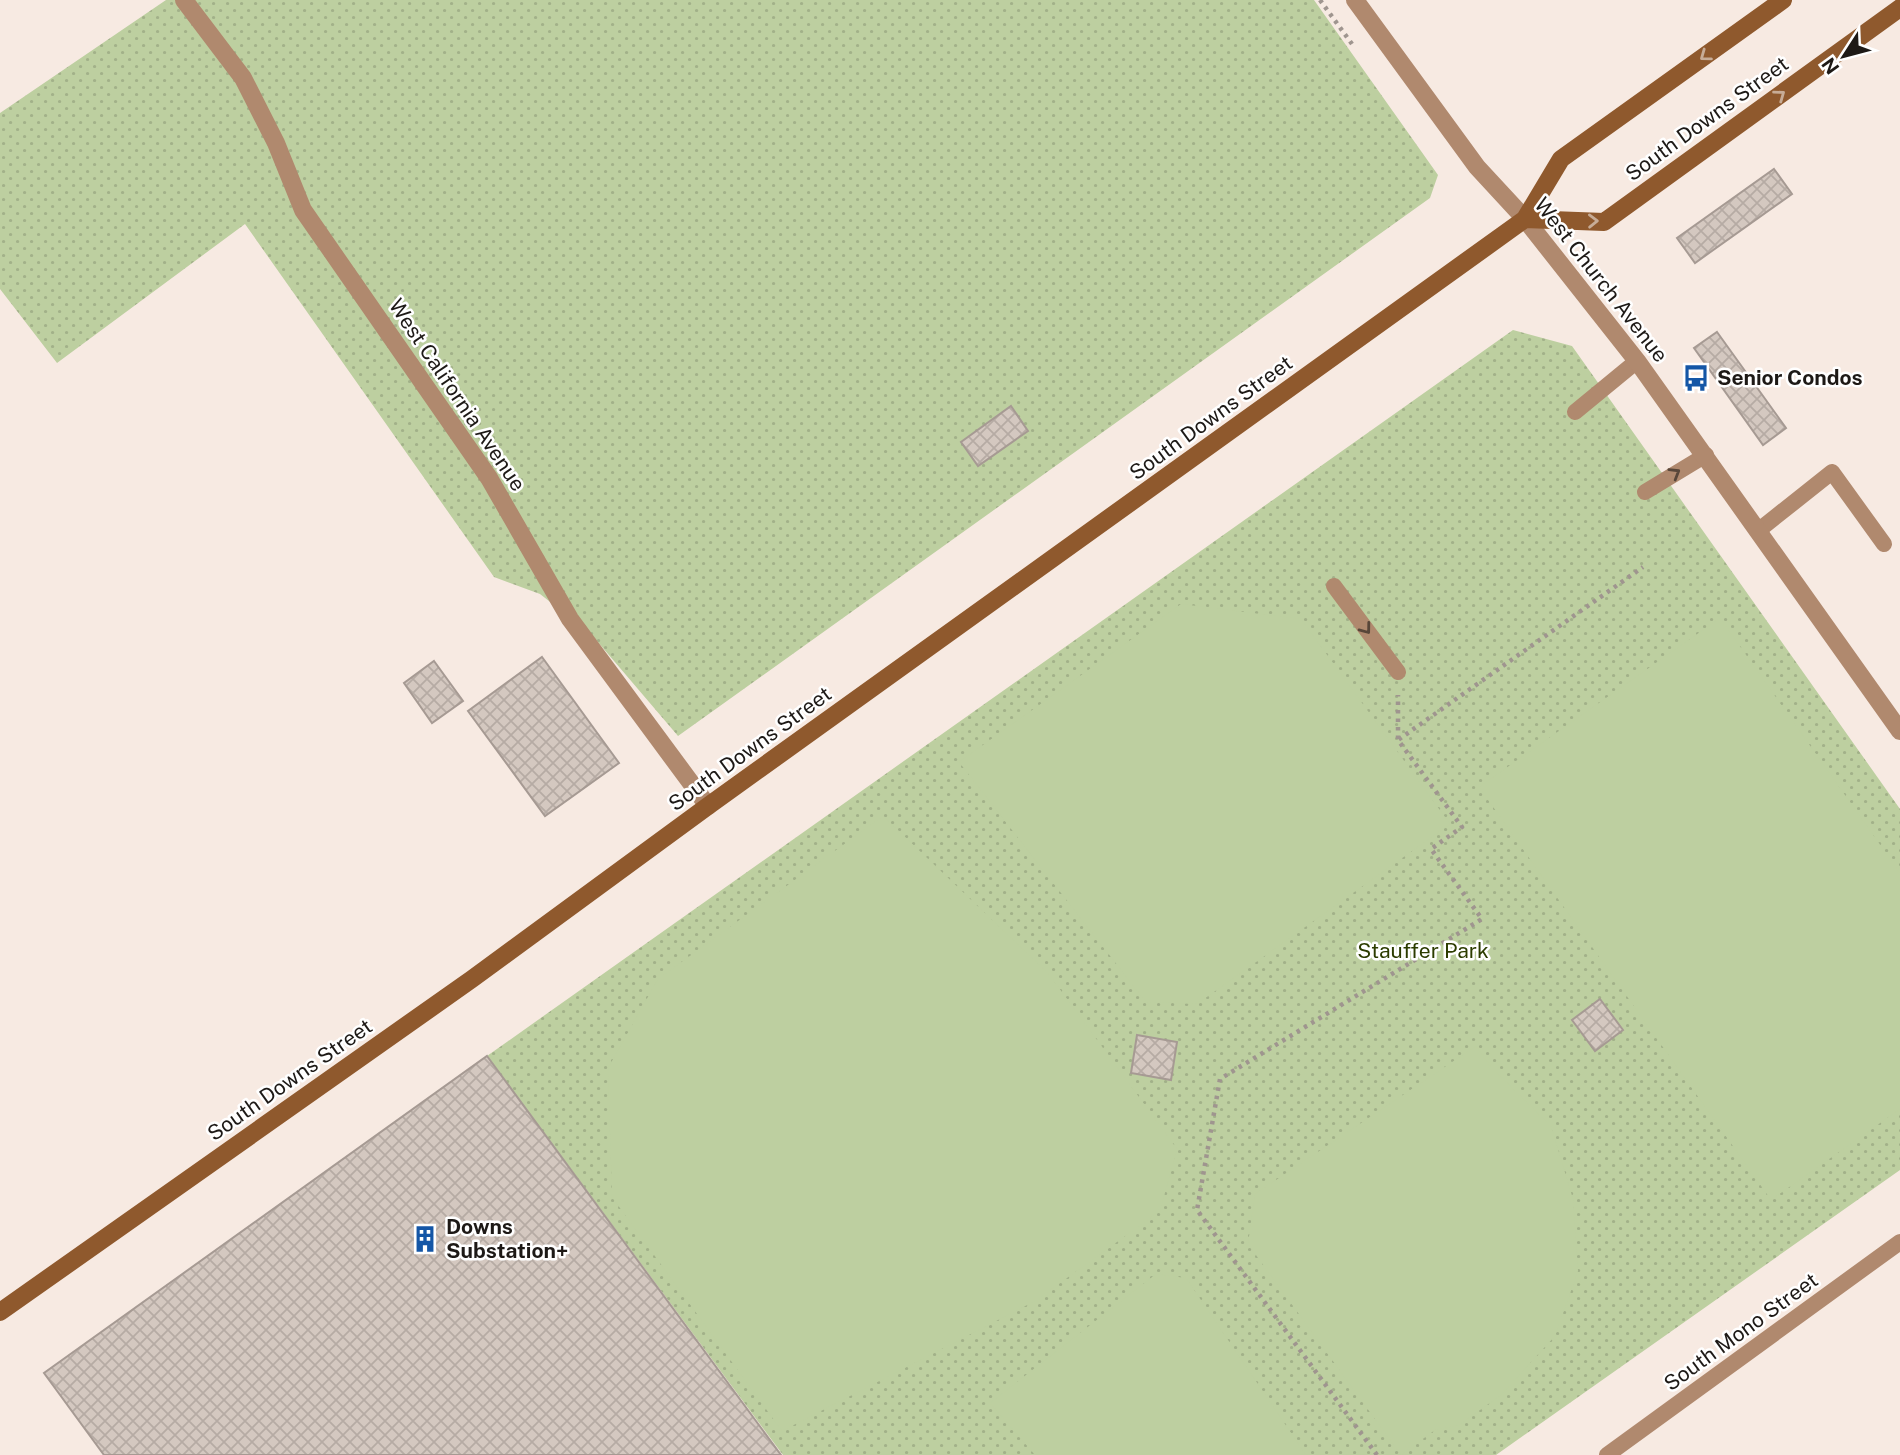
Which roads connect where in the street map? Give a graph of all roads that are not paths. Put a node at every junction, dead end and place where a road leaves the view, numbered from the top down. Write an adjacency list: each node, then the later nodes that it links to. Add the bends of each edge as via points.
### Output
1 (184, 0): 15 (street, West California Avenue, via 243,78 303,210 489,478 570,619)
2 (1355, 0): 5 (street, West Church Avenue, via 1477,167)
3 (1780, 1): 5 (main road, South Downs Street, one-way to 5, via 1561,159)
4 (1900, 8): 5 (main road, South Downs Street, one-way to 4, via 1604,222)
5 (1525, 219): 6 (street, West Church Avenue); 15 (main road, South Downs Street)
6 (1637, 361): 7 (lane); 8 (street, West Church Avenue)
7 (1576, 412)
8 (1706, 455): 9 (lane, one-way to 8); 10 (street, West Church Avenue)
9 (1644, 492)
10 (1759, 530): 11 (lane, via 1832,472); 14 (street, West Church Avenue)
11 (1884, 544)
12 (1334, 586): 13 (lane, one-way to 13)
13 (1398, 672)
14 (1900, 731)
15 (708, 806): 17 (main road, South Downs Street, via 472,979)
16 (1900, 1242): 18 (lane, South Mono Street)
17 (0, 1312)
18 (1607, 1455)

